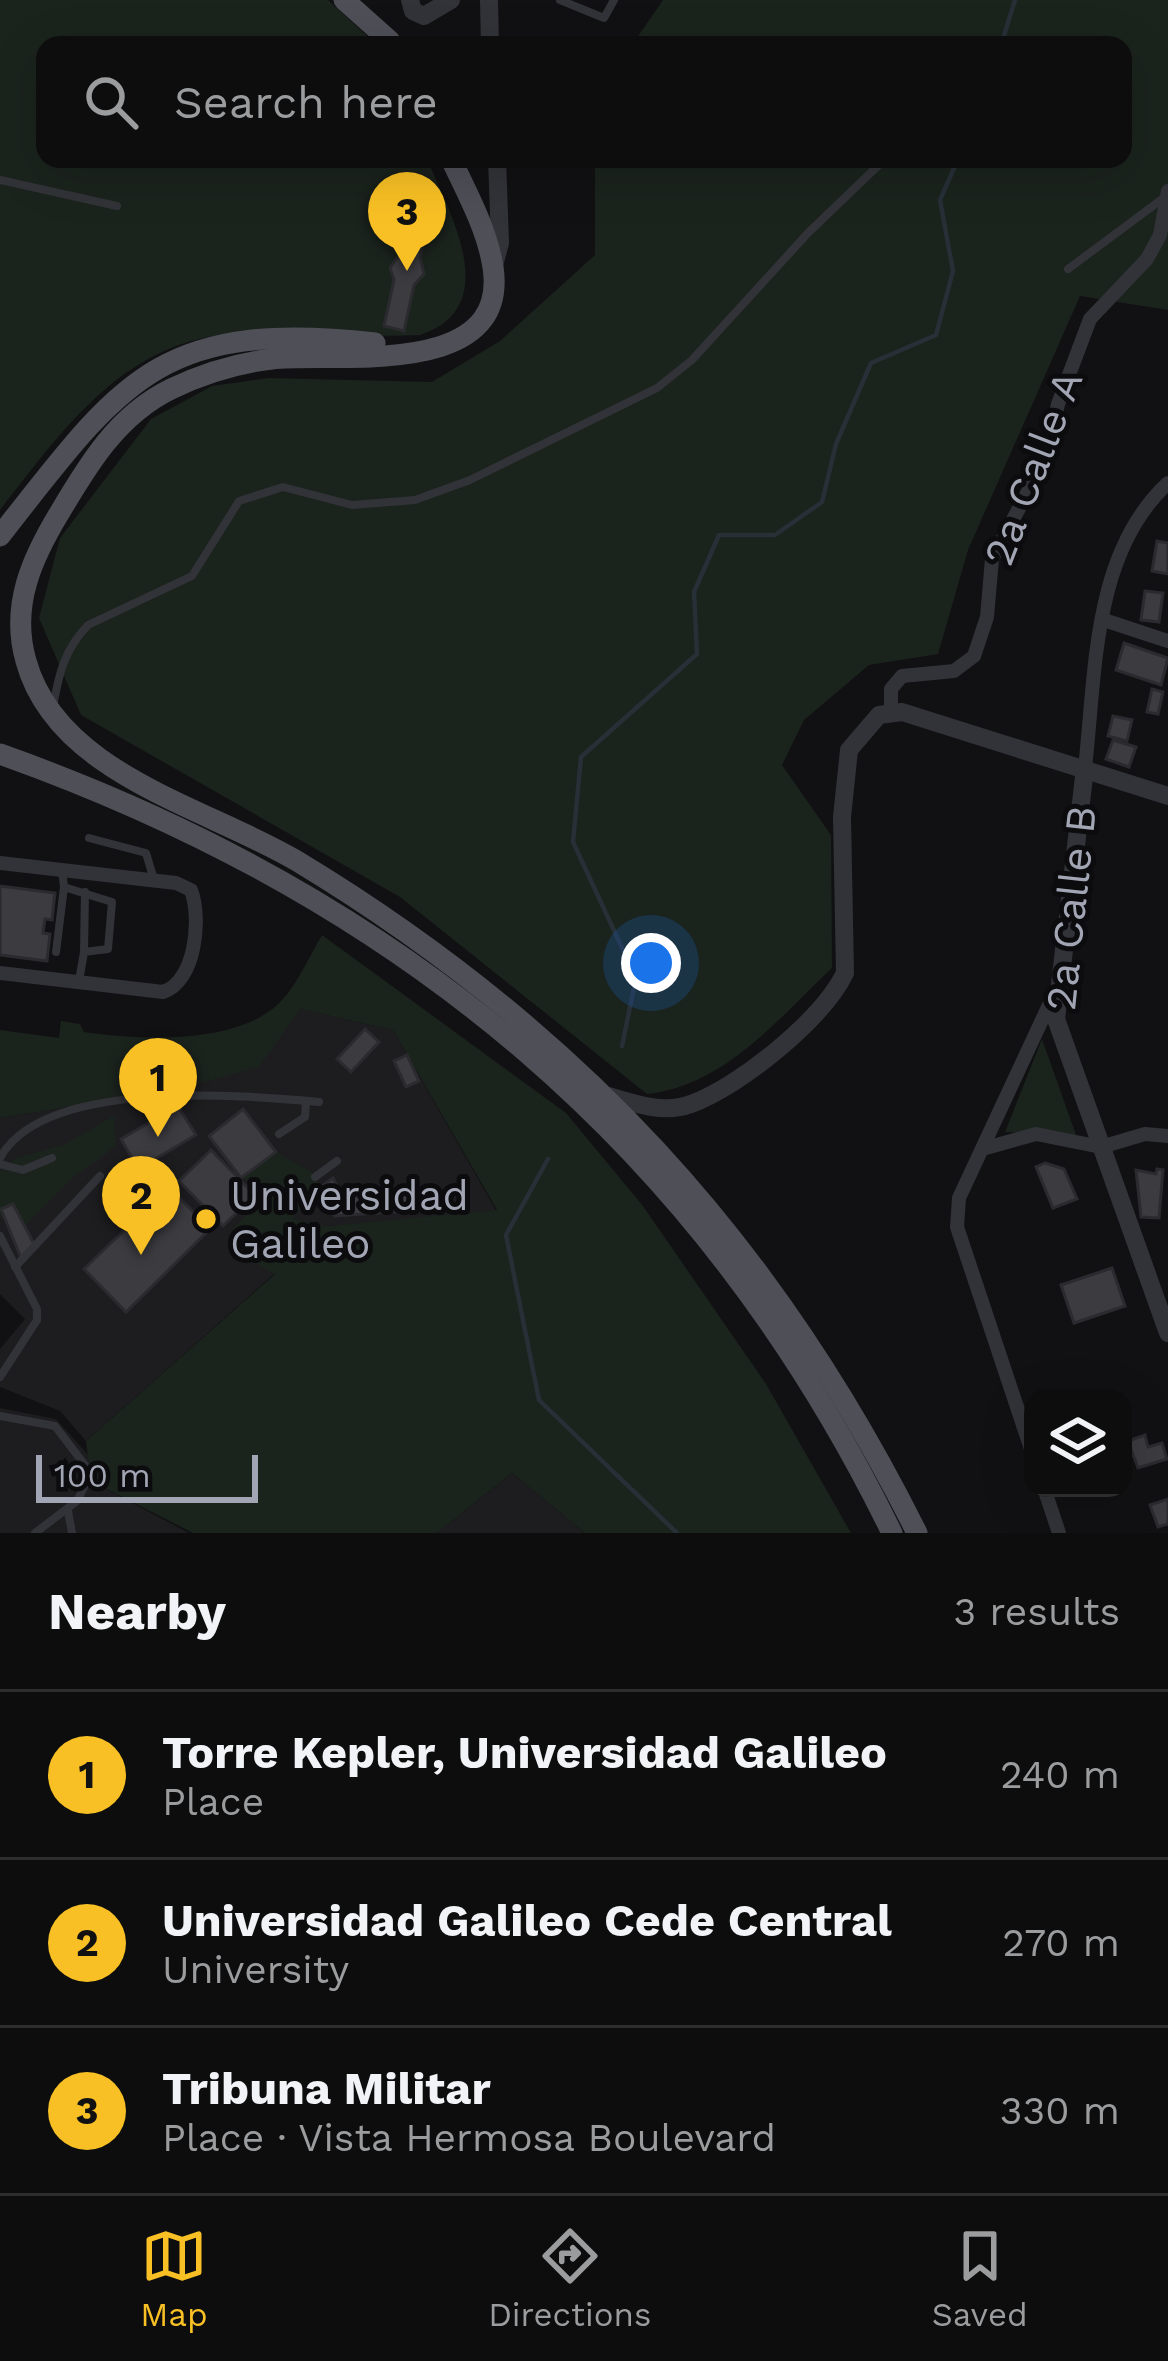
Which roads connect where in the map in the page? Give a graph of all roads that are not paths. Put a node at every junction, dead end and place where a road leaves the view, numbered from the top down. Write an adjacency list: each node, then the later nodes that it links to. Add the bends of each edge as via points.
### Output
1 (344, 0): 8 (main road)
2 (367, 0): 9 (main road, via 381,15)
3 (410, 0): 4 (street, via 424,16)
4 (451, 0)
5 (489, 0): 10 (street)
6 (560, 0): 7 (lane, via 604,18)
7 (614, 0)
8 (378, 36)
9 (383, 36)
10 (490, 36)
11 (455, 168): 18 (main road)
12 (497, 168): 18 (street)
13 (876, 168): 25 (lane, via 657,388 416,500 352,505 283,488 239,501 192,576 75,638)
14 (0, 179): 16 (lane)
15 (1167, 194): 17 (lane); 24 (street, 2a Calle A, via 1147,259 1090,319 1048,454 992,560 974,656 954,671 897,680)
16 (117, 206)
17 (1068, 268)
18 (494, 269): 19 (main road, via 478,321)
19 (434, 351): 21 (main road, via 292,341 186,352 137,379 92,418); 25 (main road, via 234,367 168,390 128,418 88,464 30,567 21,636)
20 (1168, 483): 22 (street, 2a Calle B, via 1122,540)
21 (0, 536)
22 (1104, 620): 23 (street); 27 (street, 2a Calle B)
23 (1168, 641)
24 (891, 710): 27 (street); 40 (street, via 849,750 845,973 835,993 776,1050 690,1105 651,1108)
25 (51, 713): 40 (main road, via 107,766 293,859 402,928)
26 (0, 754): 63 (main road, via 172,823 286,881 431,973 537,1059 715,1249 826,1407)
27 (1085, 768): 28 (street); 39 (street, 2a Calle B)
28 (1168, 796)
29 (89, 838): 32 (lane, via 146,853)
30 (0, 863): 31 (street)
31 (62, 870): 32 (street); 33 (lane)
32 (154, 880): 38 (street, via 191,890 196,904 187,977 163,992)
33 (64, 887): 34 (lane); 35 (lane)
34 (85, 892): 36 (lane); 36 (lane, via 112,902 108,950)
35 (56, 952)
36 (84, 952): 38 (lane)
37 (0, 973): 38 (street)
38 (79, 982)
39 (1060, 982): 45 (street, 2a Calle B, via 1062,1047); 46 (street)
40 (609, 1096): 64 (main road, via 770,1283 834,1378)
41 (306, 1101): 42 (lane); 43 (lane, via 305,1117); 48 (lane, via 184,1094 74,1111 35,1122 11,1139)
42 (320, 1102)
43 (279, 1133)
44 (1168, 1136): 45 (street)
45 (1101, 1147): 46 (street, via 1036,1134); 54 (street, 2a Calle B)
46 (986, 1148): 58 (street, via 959,1198 957,1227)
47 (52, 1158): 48 (lane, via 23,1170)
48 (0, 1161)
49 (337, 1161): 51 (lane)
50 (100, 1176): 53 (lane)
51 (315, 1178)
52 (0, 1236): 53 (lane)
53 (15, 1267): 56 (lane, via 37,1320)
54 (1163, 1299): 55 (street, 2a Calle B)
55 (1168, 1333)
56 (0, 1377)
57 (0, 1416): 60 (lane, via 55,1426 86,1462 91,1481)
58 (1024, 1428)
59 (1047, 1497): 65 (street)
60 (68, 1510): 61 (lane); 62 (lane)
61 (35, 1533)
62 (72, 1533)
63 (892, 1533)
64 (917, 1533)
65 (1059, 1533)

